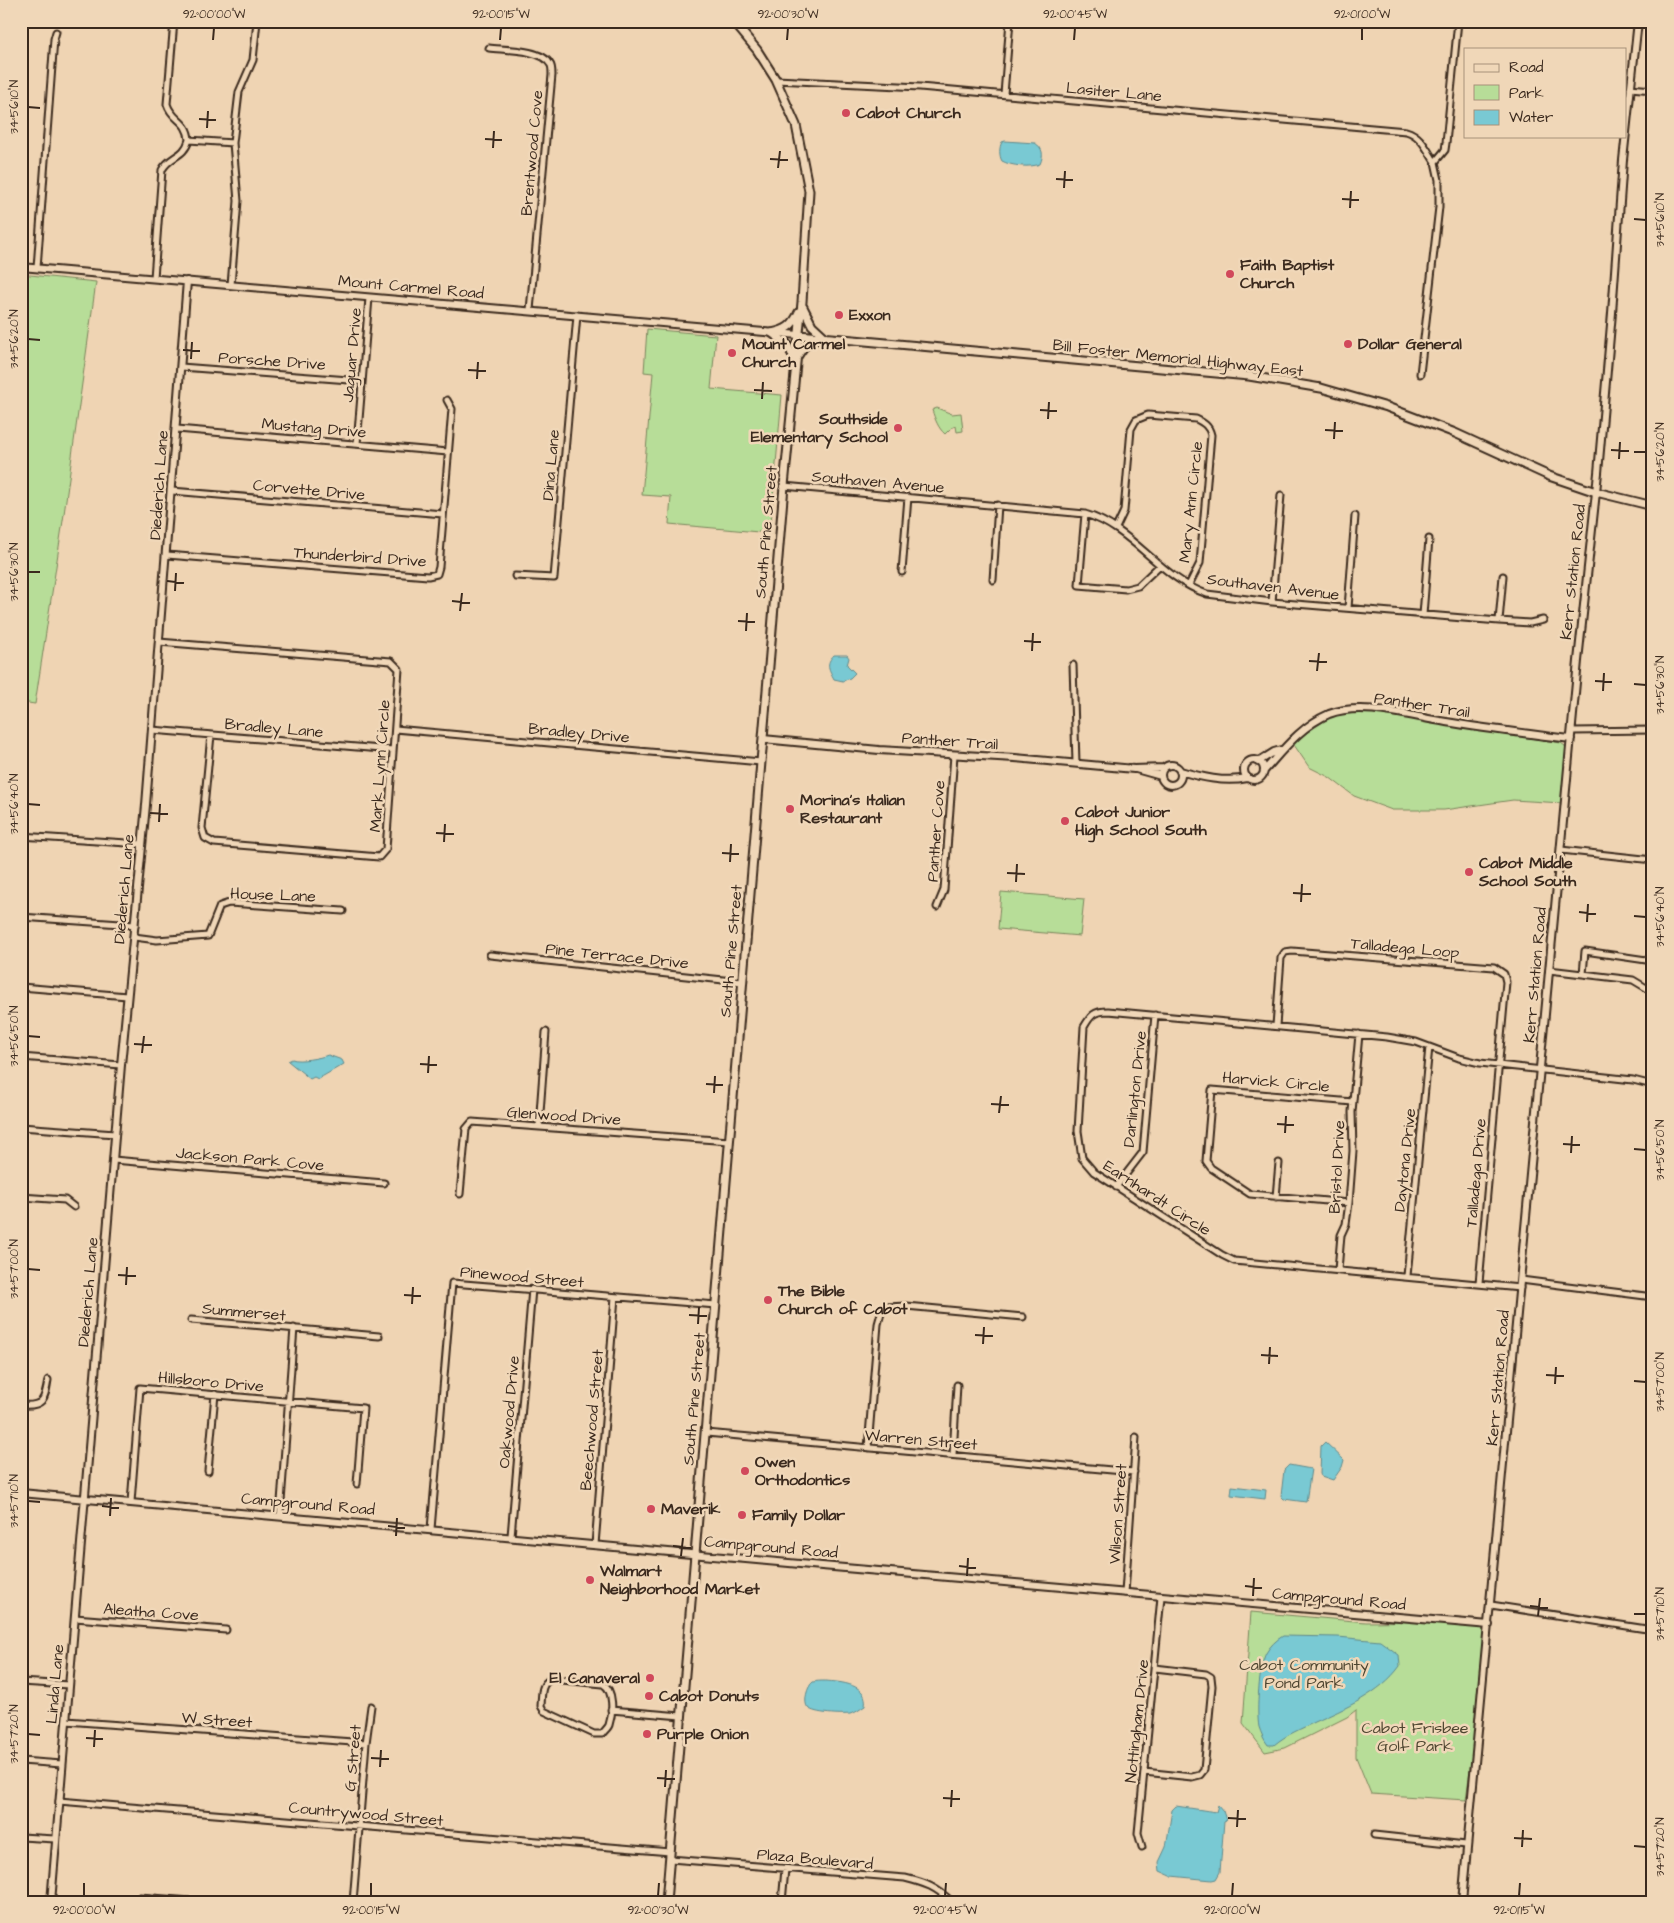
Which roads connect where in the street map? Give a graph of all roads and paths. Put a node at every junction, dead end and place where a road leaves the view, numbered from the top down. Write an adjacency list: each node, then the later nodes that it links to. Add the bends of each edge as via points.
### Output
1 (174, 21): 15 (street, via 167,104 170,112 186,128)
2 (257, 21): 16 (street, via 253,60 239,92)
3 (733, 21): 9 (main road, South Pine Street)
4 (1010, 21): 12 (street)
5 (1458, 21): 17 (street, via 1445,150)
6 (1638, 21): 10 (street, Kerr Station Road)
7 (56, 32): 19 (street)
8 (489, 48): 25 (street, Brentwood Cove, via 534,53 551,64)
9 (776, 80): 12 (street, Lasiter Lane); 24 (main road, South Pine Street, via 796,125 809,191)
10 (1630, 88): 11 (street); 13 (street, Kerr Station Road)
11 (1653, 90)
12 (1004, 94): 17 (street, Lasiter Lane, via 1414,133)
13 (1626, 136)
14 (1626, 138): 40 (street, Kerr Station Road)
15 (189, 140): 16 (street); 20 (street, via 183,153 166,162 162,170)
16 (233, 143): 22 (street, via 238,201)
17 (1435, 162): 32 (street, via 1439,207)
18 (21, 267): 19 (street, Mount Carmel Road)
19 (37, 268): 20 (street, Mount Carmel Road)
20 (154, 278): 21 (street, Mount Carmel Road)
21 (188, 281): 22 (street, Mount Carmel Road); 31 (street, Diederich Lane)
22 (231, 285): 23 (street, Mount Carmel Road)
23 (370, 298): 25 (street, Mount Carmel Road); 33 (street, Jaguar Drive)
24 (802, 305): 27 (main road, via 790,326); 28 (main road, South Pine Street); 29 (main road, via 810,322)
25 (530, 310): 26 (street, Mount Carmel Road)
26 (577, 315): 27 (street, Mount Carmel Road); 53 (street, Dina Lane, via 554,578)
27 (772, 333): 28 (street, Mount Carmel Road); 30 (main road, via 787,344)
28 (798, 335): 29 (main road, Bill Foster Memorial Highway East); 30 (main road, South Pine Street)
29 (826, 338): 30 (main road, via 812,340); 40 (main road, Bill Foster Memorial Highway East, via 1249,376 1321,388 1387,407 1549,476)
30 (795, 360): 38 (main road, South Pine Street)
31 (181, 366): 33 (street, Porsche Drive); 35 (street, Diederich Lane)
32 (1420, 374)
33 (362, 381): 36 (street, Jaguar Drive)
34 (447, 400): 37 (street, Thunderbird Drive, via 452,409)
35 (177, 429): 36 (street, Mustang Drive); 39 (street, Diederich Lane)
36 (357, 444): 37 (street, Mustang Drive)
37 (448, 452): 45 (street, Thunderbird Drive)
38 (784, 486): 42 (street, Southaven Avenue); 69 (main road, South Pine Street)
39 (172, 491): 45 (street, Corvette Drive); 50 (street, Diederich Lane)
40 (1596, 492): 44 (main road, Bill Foster Memorial Highway East); 68 (street, Kerr Station Road)
41 (1281, 495): 57 (street)
42 (908, 497): 43 (street, Southaven Avenue); 52 (street)
43 (998, 505): 46 (street, Southaven Avenue); 55 (street)
44 (1653, 506)
45 (443, 514): 50 (street, Thunderbird Drive, via 439,567 436,574 428,576)
46 (1085, 514): 48 (street, Southaven Avenue); 51 (street, via 1078,585 1126,589 1138,586)
47 (1355, 516): 58 (street)
48 (1116, 528): 51 (street, Southaven Avenue); 56 (street, Mary Ann Circle, via 1124,511 1131,429 1136,420 1148,415 1203,422 1211,435 1200,563)
49 (1429, 539): 59 (street)
50 (167, 555): 62 (street, Diederich Lane)
51 (1160, 565): 56 (street, Southaven Avenue)
52 (902, 572)
53 (515, 576)
54 (1503, 576): 61 (street)
55 (993, 580)
56 (1189, 585): 57 (street, Southaven Avenue, via 1208,594)
57 (1272, 602): 58 (street, Southaven Avenue)
58 (1348, 608): 59 (street, Southaven Avenue)
59 (1423, 615): 61 (street, Southaven Avenue)
60 (1543, 620): 61 (street, Southaven Avenue, via 1530,623)
61 (1499, 621)
62 (159, 642): 64 (street, Mark Lynn Circle, via 391,660 399,669); 65 (street, Diederich Lane)
63 (1073, 665): 75 (street)
64 (395, 729): 70 (street, Mark Lynn Circle); 73 (street, Bradley Drive)
65 (152, 730): 67 (street, Bradley Lane); 87 (street, Diederich Lane)
66 (1653, 730): 68 (street)
67 (211, 735): 70 (street, Bradley Lane); 70 (street, Mark Lynn Circle, via 202,828 204,838 223,844 379,857 386,849)
68 (1571, 735): 71 (street, Panther Trail, via 1446,722 1374,710 1349,710 1329,714 1304,729); 88 (street, Kerr Station Road)
69 (763, 739): 72 (street, Panther Trail); 73 (main road, South Pine Street)
70 (393, 750)
71 (1281, 750): 74 (street, Panther Trail); 80 (street, Panther Trail)
72 (954, 755): 75 (street, Panther Trail); 90 (street, Panther Cove, via 944,890)
73 (761, 762): 99 (main road, South Pine Street)
74 (1258, 762): 78 (street, via 1250,761); 80 (street)
75 (1076, 764): 77 (street, Panther Trail)
76 (1164, 768): 77 (street, Panther Trail); 79 (street, via 1174,766); 81 (street)
77 (1134, 769): 81 (street, Panther Trail)
78 (1244, 770): 83 (street); 85 (street)
79 (1180, 771): 82 (street); 84 (street)
80 (1264, 771): 83 (street, via 1257,780)
81 (1161, 776): 84 (street, via 1165,783 1170,784)
82 (1197, 776): 84 (street); 85 (street)
83 (1247, 778): 85 (street)
84 (1179, 779)
85 (1227, 780)
86 (21, 836): 87 (street)
87 (142, 844): 93 (street, Diederich Lane)
88 (1561, 850): 89 (street); 97 (street, Kerr Station Road)
89 (1653, 860)
90 (937, 907)
91 (343, 911): 94 (street, House Lane, via 230,903 220,906 208,936 157,940)
92 (21, 916): 93 (street)
93 (135, 925): 94 (street, Diederich Lane)
94 (134, 937): 102 (street, Diederich Lane)
95 (490, 955): 99 (street, Pine Terrace Drive)
96 (1653, 961): 98 (street, via 1586,951)
97 (1549, 970): 98 (street); 111 (street, Kerr Station Road)
98 (1583, 974): 101 (street, via 1633,980)
99 (742, 982): 117 (main road, South Pine Street)
100 (21, 987): 102 (street)
101 (1653, 992)
102 (127, 996): 109 (street, Diederich Lane)
103 (1155, 1015): 104 (street, Earnhardt Circle); 121 (street, Darlington Drive, via 1143,1152); 121 (street, Earnhardt Circle, via 1098,1011 1090,1015 1084,1027 1079,1147 1082,1158 1094,1172)
104 (1276, 1026): 106 (street, Earnhardt Circle); 110 (street, Talladega Loop, via 1281,958 1285,952 1494,967 1504,974 1506,982)
105 (546, 1032): 114 (street)
106 (1359, 1034): 107 (street, Earnhardt Circle, via 1416,1042); 113 (street, Bristol Drive)
107 (1429, 1047): 110 (street, Earnhardt Circle, via 1480,1064); 128 (street, Daytona Drive)
108 (21, 1056): 109 (street)
109 (121, 1065): 116 (street, Diederich Lane)
110 (1498, 1065): 111 (street, Earnhardt Circle); 130 (street, Talladega Drive)
111 (1540, 1070): 112 (street, Earnhardt Circle); 129 (street, Kerr Station Road)
112 (1653, 1085)
113 (1353, 1102): 124 (street, Harvick Circle, via 1212,1090 1208,1165 1250,1194); 125 (street, Bristol Drive)
114 (539, 1126): 117 (street, Glenwood Drive); 122 (street, Glenwood Drive, via 470,1123 466,1128)
115 (21, 1127): 116 (street)
116 (115, 1134): 118 (street, Diederich Lane)
117 (728, 1142): 135 (main road, South Pine Street)
118 (113, 1160): 120 (street, Jackson Park Cove); 153 (street, Diederich Lane)
119 (1279, 1163): 124 (street)
120 (384, 1183)
121 (1116, 1187): 127 (street, Earnhardt Circle, via 1234,1261)
122 (460, 1194)
123 (21, 1197): 126 (street, via 65,1200)
124 (1276, 1197): 125 (street, Harvick Circle)
125 (1348, 1203): 127 (street, Bristol Drive)
126 (74, 1206)
127 (1338, 1270): 128 (street, Earnhardt Circle)
128 (1407, 1276): 130 (street, Earnhardt Circle)
129 (1521, 1280): 131 (street, Kerr Station Road); 134 (street)
130 (1479, 1283): 131 (street, Earnhardt Circle)
131 (1520, 1288): 162 (street, Kerr Station Road)
132 (532, 1289): 133 (street, Pinewood Street); 156 (street, Pinewood Street, via 452,1283); 157 (street, Oakwood Drive)
133 (615, 1297): 135 (street, Pinewood Street); 158 (street, Beechwood Street)
134 (1653, 1297)
135 (716, 1305): 145 (main road, South Pine Street)
136 (1023, 1317): 147 (street, via 887,1307 878,1324)
137 (191, 1320): 138 (street, Summerset)
138 (294, 1328): 139 (street, Summerset); 143 (street, Summerset)
139 (378, 1336)
140 (48, 1380): 144 (street, via 46,1396 41,1403)
141 (957, 1385): 148 (street)
142 (215, 1394): 143 (street, Hillsboro Drive); 149 (street); 154 (street, Hillsboro Drive, via 140,1388)
143 (288, 1401): 151 (street, Hillsboro Drive, via 363,1408); 155 (street, Summerset)
144 (21, 1405)
145 (706, 1433): 147 (street, Warren Street); 159 (main road, South Pine Street)
146 (1136, 1437): 150 (street, Wilson Street)
147 (868, 1448): 148 (street, Warren Street)
148 (953, 1455): 150 (street, Warren Street)
149 (208, 1470)
150 (1134, 1472): 160 (street, Wilson Street)
151 (357, 1484)
152 (21, 1493): 153 (street, Campground Road)
153 (84, 1498): 154 (street, Campground Road); 163 (street, Linda Lane)
154 (132, 1502): 155 (street, Campground Road)
155 (280, 1515): 156 (street, Campground Road)
156 (431, 1529): 157 (street, Campground Road)
157 (511, 1536): 158 (street, Campground Road)
158 (595, 1545): 159 (street, Campground Road)
159 (694, 1554): 160 (street, Campground Road); 172 (main road, South Pine Street)
160 (1125, 1593): 161 (street, Campground Road)
161 (1161, 1598): 164 (street, Campground Road); 167 (street, Nottingham Drive)
162 (1491, 1605): 164 (street, Kerr Station Road); 166 (street)
163 (75, 1618): 165 (street, Aleatha Cove); 169 (street, Linda Lane)
164 (1489, 1625): 183 (street, Kerr Station Road)
165 (226, 1630)
166 (1653, 1630)
167 (1154, 1668): 177 (street, Nottingham Drive); 177 (street, via 1211,1677 1204,1770 1200,1775 1192,1776)
168 (21, 1682): 169 (street)
169 (69, 1686): 173 (street, Linda Lane)
170 (371, 1706): 174 (street, G Street)
171 (611, 1710): 171 (street, via 611,1693 603,1684 551,1679 542,1686 541,1706 544,1710 594,1734 602,1734 609,1726); 172 (street)
172 (681, 1716): 185 (main road, South Pine Street)
173 (66, 1721): 174 (street, W Street); 176 (street, Linda Lane)
174 (366, 1743): 179 (street, G Street)
175 (21, 1761): 176 (street)
176 (62, 1764): 178 (street, Linda Lane)
177 (1144, 1772): 184 (street, Nottingham Drive, via 1138,1833)
178 (59, 1801): 179 (street, Countrywood Street); 182 (street, Linda Lane)
179 (360, 1827): 185 (street, Countrywood Street); 190 (street, G Street)
180 (1374, 1835): 183 (street)
181 (21, 1837): 182 (street)
182 (55, 1839): 188 (street, Linda Lane)
183 (1466, 1845): 194 (street, Kerr Station Road)
184 (1142, 1847)
185 (670, 1855): 186 (street, Plaza Boulevard); 191 (main road, South Pine Street)
186 (785, 1869): 192 (street); 193 (street, Plaza Boulevard, via 905,1878 926,1883)
187 (140, 1896): 189 (street)
188 (51, 1902)
189 (204, 1902)
190 (354, 1902)
191 (666, 1902)
192 (782, 1902)
193 (952, 1902)
194 (1462, 1902)

